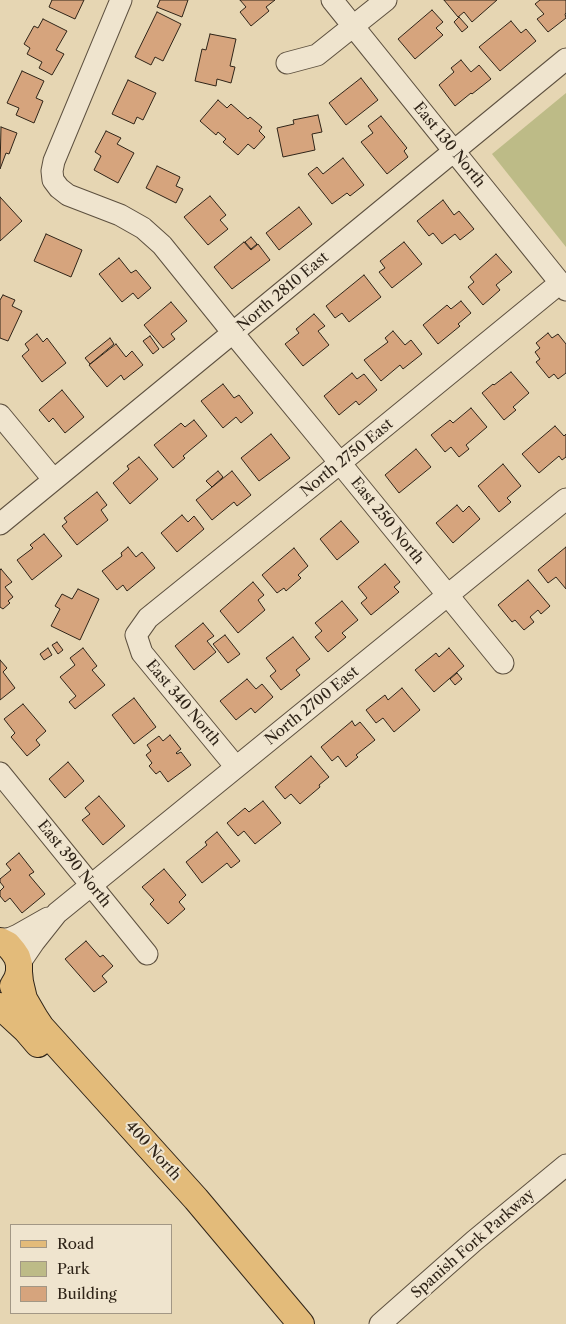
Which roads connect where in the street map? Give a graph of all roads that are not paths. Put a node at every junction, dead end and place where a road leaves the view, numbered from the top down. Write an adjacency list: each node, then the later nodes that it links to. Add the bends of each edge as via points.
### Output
1 (121, 0): 9 (street, East 250 North, via 54,161 53,180 68,194 143,228 162,245)
2 (332, 0): 4 (street, East 130 North)
3 (386, 0): 4 (street)
4 (353, 26): 6 (street, via 317,55); 7 (street, East 130 North)
5 (566, 59): 7 (street, North 2810 East)
6 (287, 64)
7 (454, 151): 8 (street, East 130 North); 9 (street, North 2810 East)
8 (563, 287): 11 (street, North 2750 East)
9 (233, 333): 11 (street, East 250 North); 12 (street, North 2810 East)
10 (0, 414): 12 (street)
11 (340, 463): 15 (street, East 250 North); 16 (street, North 2750 East, via 148,618)
12 (53, 479): 14 (street, North 2810 East)
13 (566, 499): 15 (street, North 2700 East)
14 (0, 524)
15 (448, 595): 17 (street, East 250 North); 18 (street, North 2700 East)
16 (136, 635): 18 (street, East 340 North, via 142,653)
17 (502, 663)
18 (236, 767): 20 (street, North 2700 East)
19 (0, 773): 20 (street, East 390 North)
20 (91, 885): 21 (street, North 2700 East); 23 (street, East 390 North)
21 (57, 913): 22 (street, North 2700 East, via 18,935); 24 (street, North 2700 East)
22 (0, 941): 24 (main road, via 13,951)
23 (148, 954)
24 (19, 968): 25 (main road, via 14,985); 29 (main road, 400 North, via 24,999 41,1027 196,1198)
25 (0, 995)
26 (0, 1006): 28 (main road, 400 North, via 26,1030 165,1182)
27 (566, 1166): 30 (street, Spanish Fork Parkway)
28 (285, 1324)
29 (301, 1324)
30 (380, 1324)

